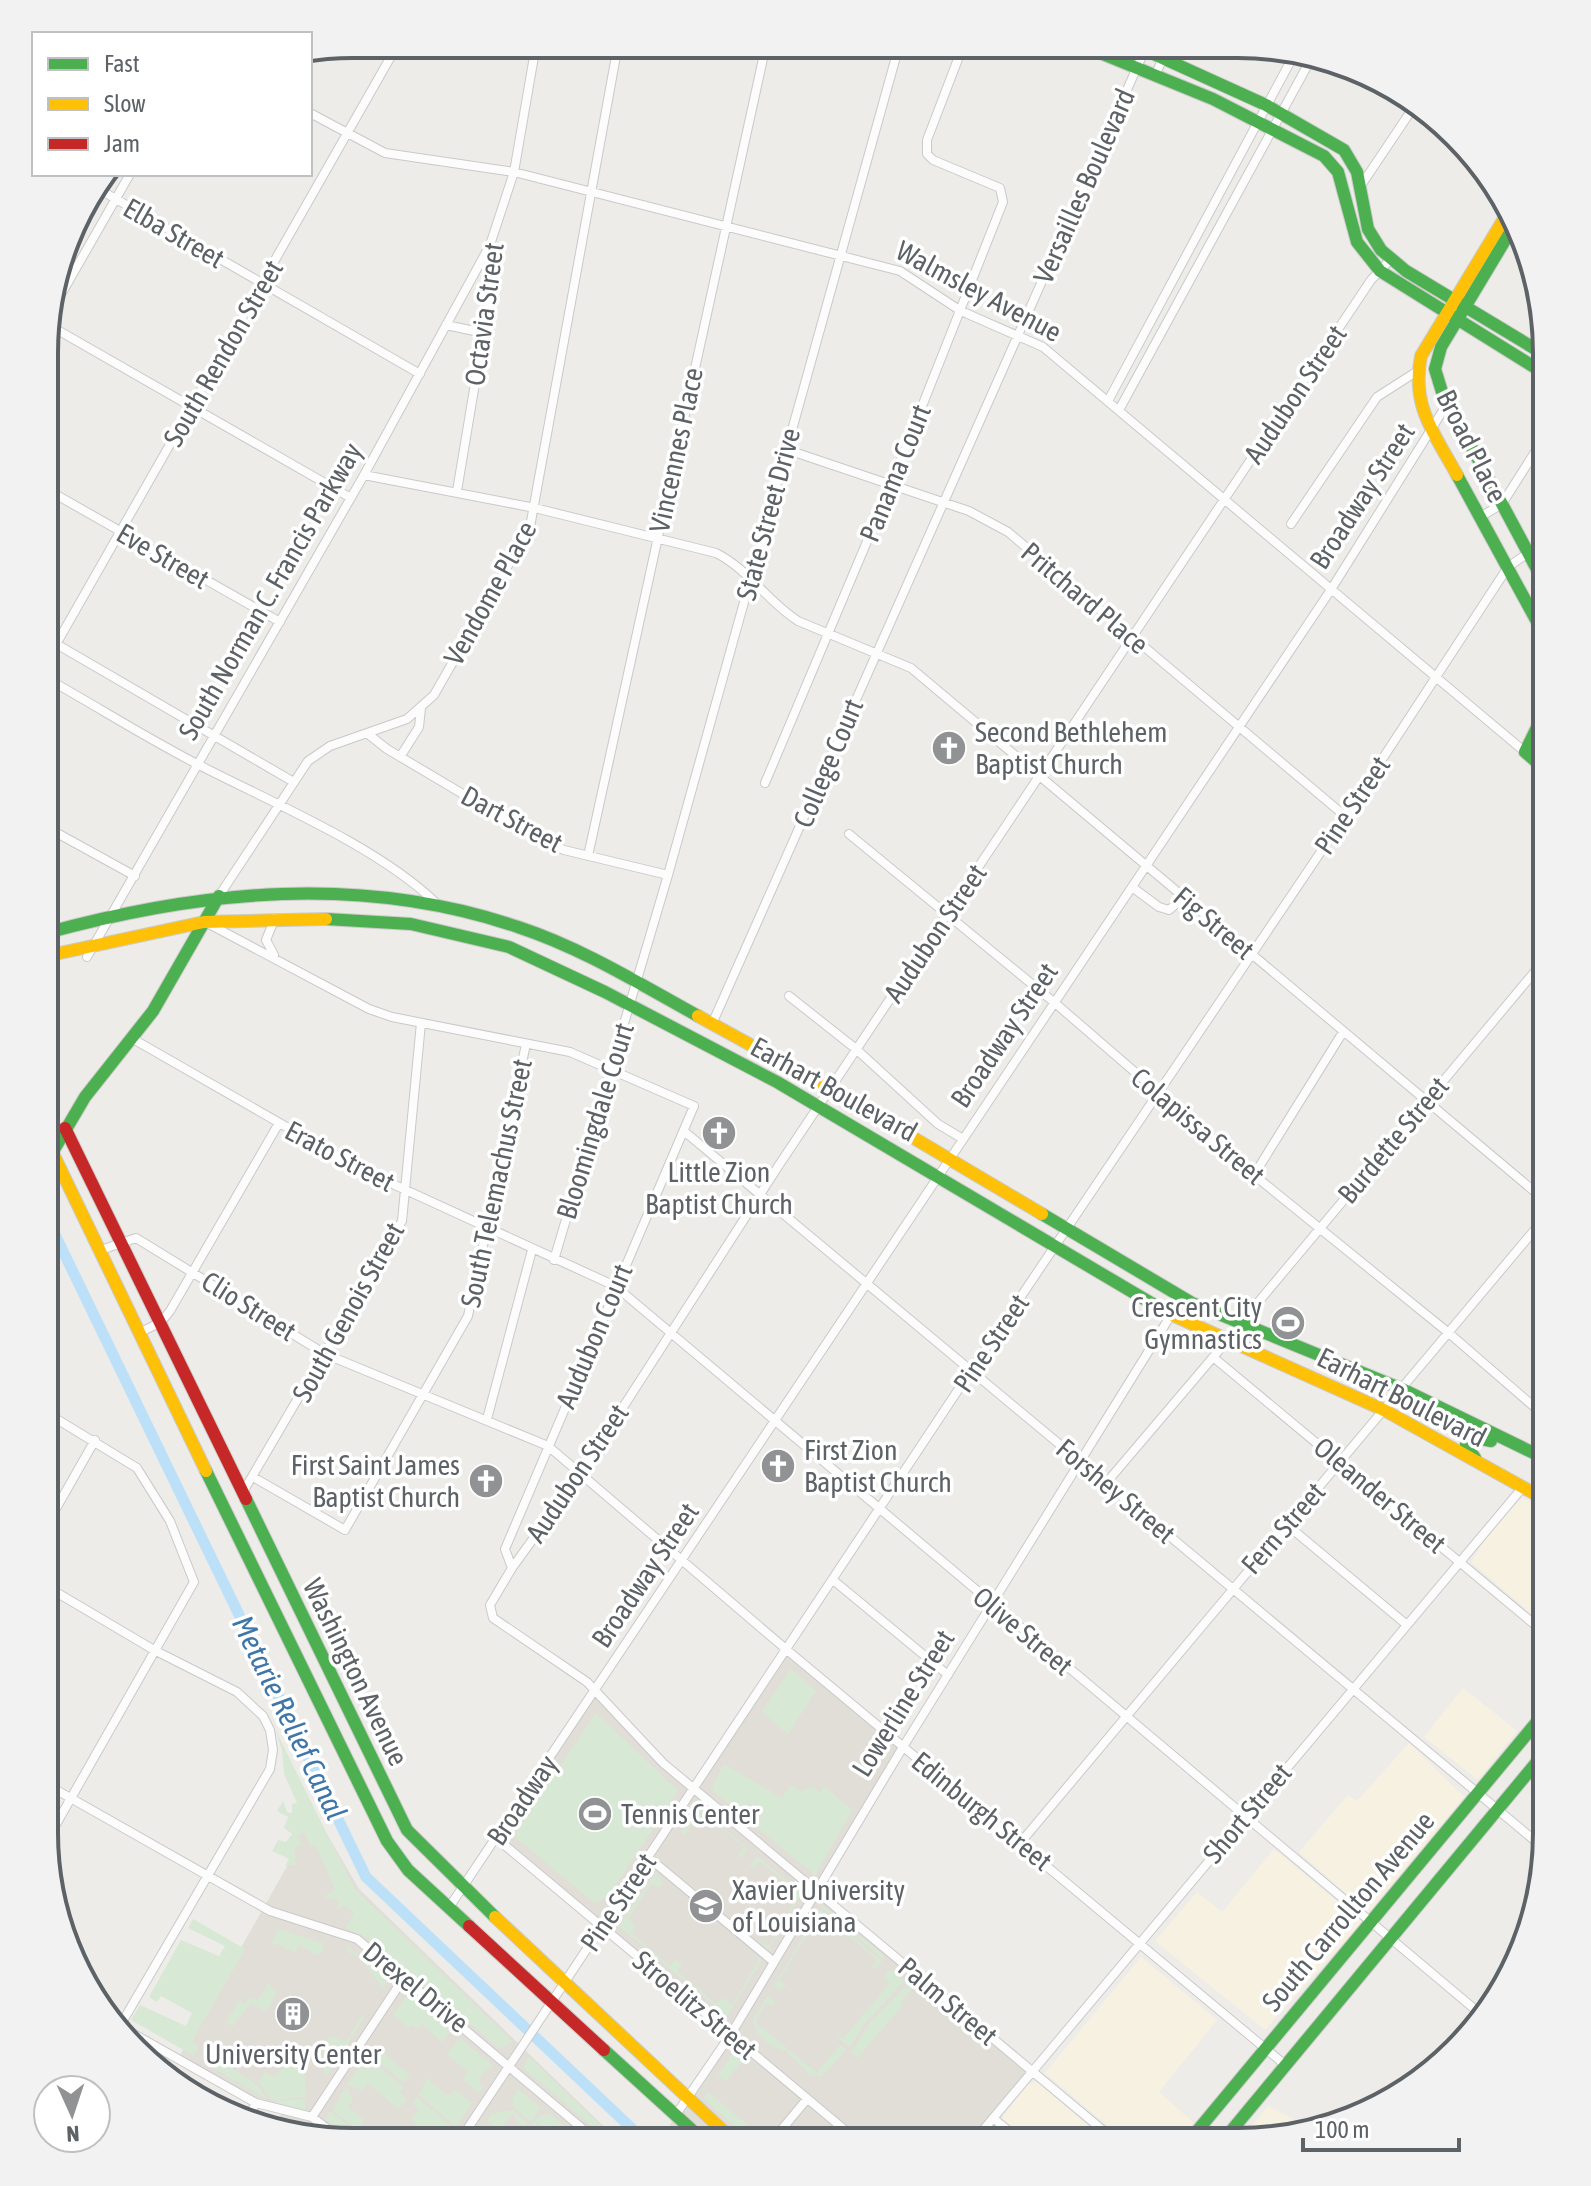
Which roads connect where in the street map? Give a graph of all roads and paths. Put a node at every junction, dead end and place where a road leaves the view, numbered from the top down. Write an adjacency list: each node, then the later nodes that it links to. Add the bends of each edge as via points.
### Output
1 (390, 58): 21 (street, South Rendon Street)
2 (534, 58): 22 (street, Octavia Street)
3 (616, 58): 25 (street, Vendome Place)
4 (763, 58): 29 (street, Vincennes Place)
5 (896, 58): 32 (street, State Street Drive)
6 (958, 58): 41 (street, Panama Court, via 927,140 927,154 1000,188 1003,202)
7 (1112, 58): 13 (street)
8 (1139, 58): 13 (street, Versailles Boulevard)
9 (1163, 58): 14 (street, Versailles Boulevard)
10 (1177, 58): 15 (street)
11 (1289, 63): 15 (street)
12 (1307, 66): 16 (street)
13 (1137, 68): 14 (street); 47 (street, Versailles Boulevard)
14 (1155, 76): 19 (street)
15 (1266, 105): 16 (street); 19 (street)
16 (1281, 113): 20 (street); 24 (street, via 1344,150)
17 (1410, 113): 24 (street)
18 (312, 114): 21 (street, Walmsley Avenue)
19 (1259, 121): 20 (street); 33 (street)
20 (1273, 128): 35 (street); 36 (street, via 1333,163 1343,184 1351,230)
21 (347, 134): 22 (street, Walmsley Avenue, via 385,153); 37 (street, South Rendon Street)
22 (514, 172): 25 (street, Walmsley Avenue); 31 (street, Octavia Street)
23 (129, 176): 27 (street)
24 (1360, 187): 34 (street, via 1368,229)
25 (591, 190): 29 (street, Walmsley Avenue); 69 (street, Vendome Place)
26 (105, 193): 27 (street, Elba Street)
27 (116, 200): 37 (street, Elba Street); 38 (street)
28 (1502, 222): 39 (street)
29 (725, 225): 32 (street, Walmsley Avenue); 73 (street, Vincennes Place)
30 (1508, 235): 40 (street)
31 (490, 245): 44 (street, South Norman C. Francis Parkway); 46 (street, Octavia Street, via 494,270)
32 (841, 255): 41 (street, Walmsley Avenue, via 900,271); 59 (street, State Street Drive)
33 (1187, 256): 35 (street); 52 (street)
34 (1391, 259): 36 (street, Audubon Street); 39 (street)
35 (1199, 262): 53 (street)
36 (1380, 271): 42 (street); 66 (street, Audubon Street)
37 (262, 284): 51 (street, Elba Street); 56 (street, South Rendon Street)
38 (65, 290)
39 (1454, 299): 40 (street); 42 (street)
40 (1466, 306): 43 (street); 48 (street)
41 (961, 311): 47 (street, Walmsley Avenue); 62 (street, Panama Court)
42 (1445, 314): 43 (street); 50 (street, Broad Place)
43 (1457, 321): 49 (street); 55 (street, Broad Place, via 1435,369)
44 (446, 325): 46 (street); 51 (street, South Norman C. Francis Parkway)
45 (59, 329): 56 (street)
46 (484, 333): 63 (street, Octavia Street)
47 (1017, 335): 54 (street, Walmsley Avenue, via 1043,347); 67 (street, Versailles Boulevard)
48 (1533, 347)
49 (1533, 367)
50 (1416, 372): 58 (street, Broad Place, via 1421,409); 71 (street, via 1377,397)
51 (420, 374): 61 (street, South Norman C. Francis Parkway)
52 (1123, 374): 53 (street); 54 (street)
53 (1135, 380): 57 (street)
54 (1108, 401): 57 (street, Walmsley Avenue)
55 (1447, 404): 58 (street, Broadway Street); 68 (street, Broad Place)
56 (193, 407): 65 (street); 72 (street, South Rendon Street)
57 (1119, 410): 66 (street, Walmsley Avenue)
58 (1433, 430): 70 (street, Broad Place); 78 (street, Broadway Street)
59 (785, 449): 62 (street, Pritchard Place); 77 (street, State Street Drive)
60 (1533, 455): 68 (street)
61 (364, 475): 63 (street, Fig Street); 65 (street, South Norman C. Francis Parkway)
62 (890, 487): 67 (street, Pritchard Place); 81 (street, Panama Court)
63 (457, 491): 69 (street, Fig Street)
64 (58, 496): 72 (street, Eve Street)
65 (351, 498): 80 (street, South Norman C. Francis Parkway)
66 (1225, 499): 78 (street, Walmsley Avenue); 82 (street, Audubon Street)
67 (942, 501): 82 (street, Pritchard Place, via 1008,532); 85 (street, College Court)
68 (1502, 504): 70 (street); 74 (street, Broad Place)
69 (535, 508): 73 (street, Fig Street); 88 (street, Vendome Place, via 530,527 434,695)
70 (1480, 517): 76 (street, Broad Place)
71 (1291, 524)
72 (120, 532): 80 (street, Eve Street); 83 (street, South Rendon Street)
73 (657, 539): 77 (street, Fig Street, via 716,553); 104 (street, Vincennes Place)
74 (1528, 553): 75 (street, Broad Place); 76 (street, Pine Street)
75 (1533, 562)
76 (1508, 567): 79 (street, Broad Place); 86 (street, Pine Street)
77 (750, 579): 81 (street, Fig Street, via 781,610); 106 (street, State Street Drive)
78 (1332, 588): 86 (street, Walmsley Avenue); 89 (street, Broadway Street)
79 (1533, 614)
80 (280, 622): 91 (street, South Norman C. Francis Parkway)
81 (829, 633): 85 (street, Fig Street); 99 (street, Panama Court)
82 (1132, 638): 89 (street, Pritchard Place); 97 (street, Audubon Street)
83 (58, 640)
84 (58, 645): 91 (street)
85 (876, 653): 97 (street, Fig Street, via 911,668 940,690); 130 (street, College Court)
86 (1438, 676): 93 (street, Walmsley Avenue); 101 (street, Pine Street)
87 (58, 685): 96 (street)
88 (421, 708): 90 (street, Vendome Place); 94 (street, via 419,727)
89 (1238, 726): 101 (street, Pritchard Place); 105 (street, Broadway Street)
90 (368, 734): 94 (street, Dart Street); 98 (street, Vendome Place, via 323,750)
91 (216, 735): 96 (street, South Norman C. Francis Parkway); 98 (street)
92 (1533, 736): 93 (street)
93 (1525, 752): 95 (street, Walmsley Avenue)
94 (400, 757): 104 (street, Dart Street, via 537,838)
95 (1533, 759)
96 (199, 765): 100 (street); 107 (street, South Norman C. Francis Parkway)
97 (1039, 777): 105 (street, Fig Street); 114 (street, Audubon Street)
98 (292, 781): 100 (street, Vendome Place)
99 (765, 783)
100 (279, 804): 110 (street, Vendome Place); 112 (street, via 413,881)
101 (1345, 816): 121 (street, Pine Street)
102 (58, 834): 107 (street)
103 (849, 834): 114 (street, Colapissa Street)
104 (588, 856): 106 (street, Dart Street)
105 (1146, 867): 108 (street, Broadway Street); 111 (street, Fig Street)
106 (668, 875): 125 (street, State Street Drive)
107 (135, 876): 113 (street, South Norman C. Francis Parkway)
108 (1132, 887): 111 (street, via 1169,910); 127 (street, Broadway Street)
109 (329, 891): 110 (street, Earhart Boulevard); 112 (street, Earhart Boulevard); 116 (street)
110 (219, 896): 113 (street, Earhart Boulevard); 117 (street)
111 (1183, 898): 121 (street, Fig Street)
112 (434, 902): 125 (street, Earhart Boulevard, via 541,934)
113 (112, 915): 118 (street, Earhart Boulevard); 119 (street, South Norman C. Francis Parkway)
114 (947, 916): 127 (street, Colapissa Street); 134 (street, Audubon Street)
115 (275, 918): 116 (street, Earhart Boulevard); 117 (street, Earhart Boulevard); 123 (street, via 266,940)
116 (325, 918): 128 (street, Earhart Boulevard, via 423,926 509,947)
117 (204, 922): 119 (street, Earhart Boulevard); 123 (street); 132 (street)
118 (58, 930)
119 (95, 944): 120 (street, Earhart Boulevard); 122 (street, South Norman C. Francis Parkway)
120 (58, 953)
121 (1250, 953): 131 (street, Fig Street); 137 (street, Pine Street)
122 (87, 957)
123 (277, 959): 129 (street, via 369,1009)
124 (1533, 974): 138 (street, Burdette Street)
125 (637, 982): 128 (street, Bloomingdale Court); 130 (street, Earhart Boulevard)
126 (789, 996): 134 (street)
127 (1055, 1003): 137 (street, Colapissa Street); 143 (street, Broadway Street)
128 (630, 1005): 135 (street, Bloomingdale Court); 139 (street, Earhart Boulevard)
129 (421, 1023): 133 (street); 149 (street, South Genois Street)
130 (712, 1024): 136 (street, Earhart Boulevard)
131 (1343, 1032): 138 (street, Fig Street); 147 (street)
132 (133, 1039): 140 (street, Erato Street); 141 (street)
133 (526, 1044): 135 (street, via 570,1052); 153 (street, South Telemachus Street)
134 (856, 1049): 136 (street, Audubon Street); 143 (street, via 928,1116)
135 (611, 1069): 142 (street, Audubon Court, via 694,1106); 160 (street, Bloomingdale Court)
136 (831, 1089): 139 (street, Audubon Street); 145 (street, Earhart Boulevard)
137 (1158, 1094): 147 (street, Colapissa Street); 154 (street, Pine Street)
138 (1425, 1102): 150 (street, Fig Street); 152 (street, Burdette Street)
139 (819, 1106): 148 (street, Earhart Boulevard); 151 (street, Audubon Street)
140 (279, 1123): 149 (street, Erato Street); 161 (street)
141 (65, 1128): 144 (street); 156 (street, Washington Avenue)
142 (685, 1132): 151 (street, Forshey Street); 163 (street, Audubon Court)
143 (963, 1139): 145 (street, Broadway Street)
144 (58, 1143)
145 (950, 1159): 148 (street, Broadway Street); 154 (street, Earhart Boulevard)
146 (58, 1163): 158 (street, Washington Avenue)
147 (1254, 1175): 152 (street, Colapissa Street)
148 (939, 1176): 157 (street, Earhart Boulevard); 162 (street, Broadway Street)
149 (405, 1190): 153 (street, Erato Street); 171 (street, South Genois Street, via 402,1221)
150 (1533, 1191)
151 (760, 1194): 162 (street, Forshey Street); 169 (street, Audubon Street)
152 (1320, 1228): 166 (street, Burdette Street); 168 (street, Colapissa Street)
153 (486, 1230): 159 (street, Erato Street); 176 (street, South Telemachus Street, via 468,1316)
154 (1068, 1231): 157 (street, Pine Street); 166 (street, Earhart Boulevard, via 1192,1303)
155 (1533, 1232): 168 (street, Fern Street)
156 (122, 1243): 158 (street); 161 (street, Clio Street, via 136,1238); 165 (street, Washington Avenue)
157 (1056, 1248): 164 (street, Earhart Boulevard); 173 (street, Pine Street)
158 (101, 1250): 167 (street, Washington Avenue)
159 (532, 1250): 160 (street, Erato Street); 181 (street, Bloomingdale Court)
160 (554, 1260): 163 (street, Olive Street)
161 (193, 1272): 165 (street); 171 (street, Clio Street)
162 (867, 1283): 173 (street, Forshey Street); 182 (street, Broadway Street)
163 (615, 1286): 169 (street, Olive Street); 184 (street, Audubon Court)
164 (1171, 1315): 170 (street, Earhart Boulevard); 187 (street, Lowerline Street)
165 (161, 1322): 167 (street); 175 (street, Washington Avenue)
166 (1240, 1324): 174 (street, Earhart Boulevard)
167 (141, 1332): 177 (street, Washington Avenue)
168 (1450, 1334): 174 (street, Fern Street); 178 (street, Colapissa Street)
169 (668, 1335): 182 (street, Olive Street); 190 (street, Audubon Street)
170 (1226, 1342): 172 (street); 179 (street, Earhart Boulevard)
171 (325, 1354): 176 (street, Clio Street); 191 (street, South Genois Street)
172 (1213, 1357): 188 (street, Oleander Street); 192 (street)
173 (970, 1372): 187 (street, Forshey Street); 198 (street, Pine Street)
174 (1402, 1389): 179 (street, Fern Street); 185 (street, Earhart Boulevard)
175 (194, 1390): 177 (street); 195 (street, Washington Avenue)
176 (425, 1393): 181 (street, Clio Street); 191 (street, South Telemachus Street, via 345,1530)
177 (173, 1399): 205 (street, Washington Avenue)
178 (1533, 1406)
179 (1384, 1410): 188 (street, Fern Street); 189 (street, Earhart Boulevard)
180 (58, 1419): 183 (street)
181 (487, 1419): 184 (street, Edinburgh Street)
182 (775, 1423): 198 (street, Olive Street); 200 (street, Broadway Street)
183 (95, 1440): 197 (street); 212 (street, via 137,1468 170,1521 194,1582)
184 (548, 1446): 190 (street, Edinburgh Street); 202 (street, Audubon Court, via 505,1549)
185 (1530, 1451): 186 (street, Earhart Boulevard); 189 (street, via 1471,1437 1466,1445)
186 (1533, 1452)
187 (1079, 1460): 192 (street, Forshey Street); 208 (street, Lowerline Street)
188 (1341, 1462): 199 (street, Fern Street); 201 (street, Oleander Street)
189 (1478, 1462): 193 (street, Earhart Boulevard)
190 (580, 1474): 200 (street, Edinburgh Street); 202 (street, Audubon Street)
191 (253, 1477): 195 (street, South Genois Street)
192 (1107, 1482): 206 (street, Forshey Street)
193 (1523, 1487): 194 (street); 196 (street, Earhart Boulevard); 201 (street, Short Street)
194 (1533, 1488)
195 (243, 1492): 203 (street, Washington Avenue)
196 (1533, 1493)
197 (58, 1505)
198 (881, 1511): 204 (street, Pine Street); 208 (street, Olive Street)
199 (1286, 1524): 206 (street, Fern Street); 211 (street)
200 (683, 1561): 213 (street, Edinburgh Street); 216 (street, Broadway Street)
201 (1459, 1562): 210 (street, Oleander Street); 211 (street, Short Street)
202 (512, 1568): 209 (street, Audubon Street)
203 (283, 1578): 205 (street); 219 (street, Washington Avenue)
204 (833, 1580): 213 (street, Pine Street); 214 (street)
205 (264, 1586): 221 (street, Washington Avenue)
206 (1232, 1588): 215 (street, Forshey Street); 217 (street, Fern Street)
207 (58, 1593): 212 (street)
208 (992, 1604): 214 (street, Lowerline Street); 217 (street, Olive Street)
209 (489, 1612): 216 (street, Palm Street)
210 (1533, 1623)
211 (1407, 1625): 215 (street, Short Street)
212 (154, 1650): 226 (street); 234 (street, via 237,1692 263,1716 273,1738 270,1769)
213 (787, 1650): 220 (street, Edinburgh Street); 223 (street, Pine Street)
214 (948, 1675): 220 (street, Lowerline Street)
215 (1353, 1688): 225 (street, Forshey Street); 228 (street, Short Street)
216 (596, 1691): 223 (street, Palm Street, via 663,1763); 230 (street, Broadway)
217 (1127, 1718): 228 (street, Olive Street); 232 (street, Fern Street)
218 (1533, 1726): 225 (street, South Carrollton Avenue)
219 (366, 1747): 221 (street); 235 (street, Washington Avenue, via 407,1830)
220 (903, 1747): 232 (street, Edinburgh Street); 236 (street, Lowerline Street)
221 (344, 1757): 237 (street, Washington Avenue, via 396,1857)
222 (1533, 1766): 227 (street, South Carrollton Avenue)
223 (694, 1786): 233 (street, Pine Street); 236 (street, Palm Street)
224 (58, 1791): 226 (street, Drexel Drive)
225 (1477, 1793): 227 (street, Forshey Street); 238 (street, South Carrollton Avenue)
226 (71, 1798): 229 (street); 234 (street, Drexel Drive)
227 (1496, 1808): 231 (street, Forshey Street); 240 (street, South Carrollton Avenue)
228 (1244, 1817): 238 (street, Olive Street); 241 (street, Short Street)
229 (58, 1821)
230 (496, 1838): 235 (street, Broadway); 239 (street, Stroelitz Street)
231 (1533, 1839)
232 (1021, 1842): 241 (street, Edinburgh Street)
233 (648, 1857): 239 (street, Pine Street); 242 (street)
234 (205, 1876): 243 (street, Drexel Drive, via 285,1918 357,1939); 247 (street)
235 (463, 1887): 237 (street, Broadway); 244 (street, Washington Avenue)
236 (816, 1890): 242 (street, Lowerline Street); 253 (street, Palm Street)
237 (448, 1909): 245 (street, Washington Avenue)
238 (1372, 1923): 240 (street, Olive Street); 250 (street, South Carrollton Avenue)
239 (602, 1927): 244 (street, Pine Street); 248 (street, Stroelitz Street)
240 (1388, 1938): 246 (street, Olive Street); 251 (street, South Carrollton Avenue)
241 (1139, 1943): 250 (street, Edinburgh Street); 253 (street, Short Street)
242 (774, 1962): 248 (street, Lowerline Street)
243 (405, 1976): 252 (street, Drexel Drive); 259 (street)
244 (563, 1982): 245 (street, Pine Street); 254 (street, Washington Avenue)
245 (552, 2000): 252 (street, Pine Street); 258 (street, Washington Avenue)
246 (1475, 2009)
247 (123, 2019)
248 (731, 2034): 254 (street, Lowerline Street); 255 (street, Stroelitz Street)
249 (144, 2042): 256 (street)
250 (1265, 2049): 251 (street, Edinburgh Street); 271 (street, South Carrollton Avenue)
251 (1284, 2064): 272 (street, South Carrollton Avenue)
252 (510, 2066): 262 (street, Pine Street); 263 (street, Drexel Drive)
253 (1033, 2072): 260 (street, Short Street); 270 (street, Palm Street)
254 (690, 2098): 258 (street, Lowerline Street); 265 (street, Washington Avenue)
255 (807, 2099): 266 (street); 267 (street, Stroelitz Street)
256 (256, 2103): 257 (street); 259 (street)
257 (252, 2110)
258 (675, 2116): 264 (street, Washington Avenue)
259 (312, 2117): 261 (street)
260 (993, 2118): 268 (street, Short Street); 269 (street)
261 (323, 2126)
262 (468, 2128)
263 (582, 2128)
264 (689, 2128)
265 (721, 2128)
266 (783, 2128)
267 (842, 2128)
268 (985, 2128)
269 (1005, 2128)
270 (1100, 2128)
271 (1200, 2128)
272 (1233, 2128)

